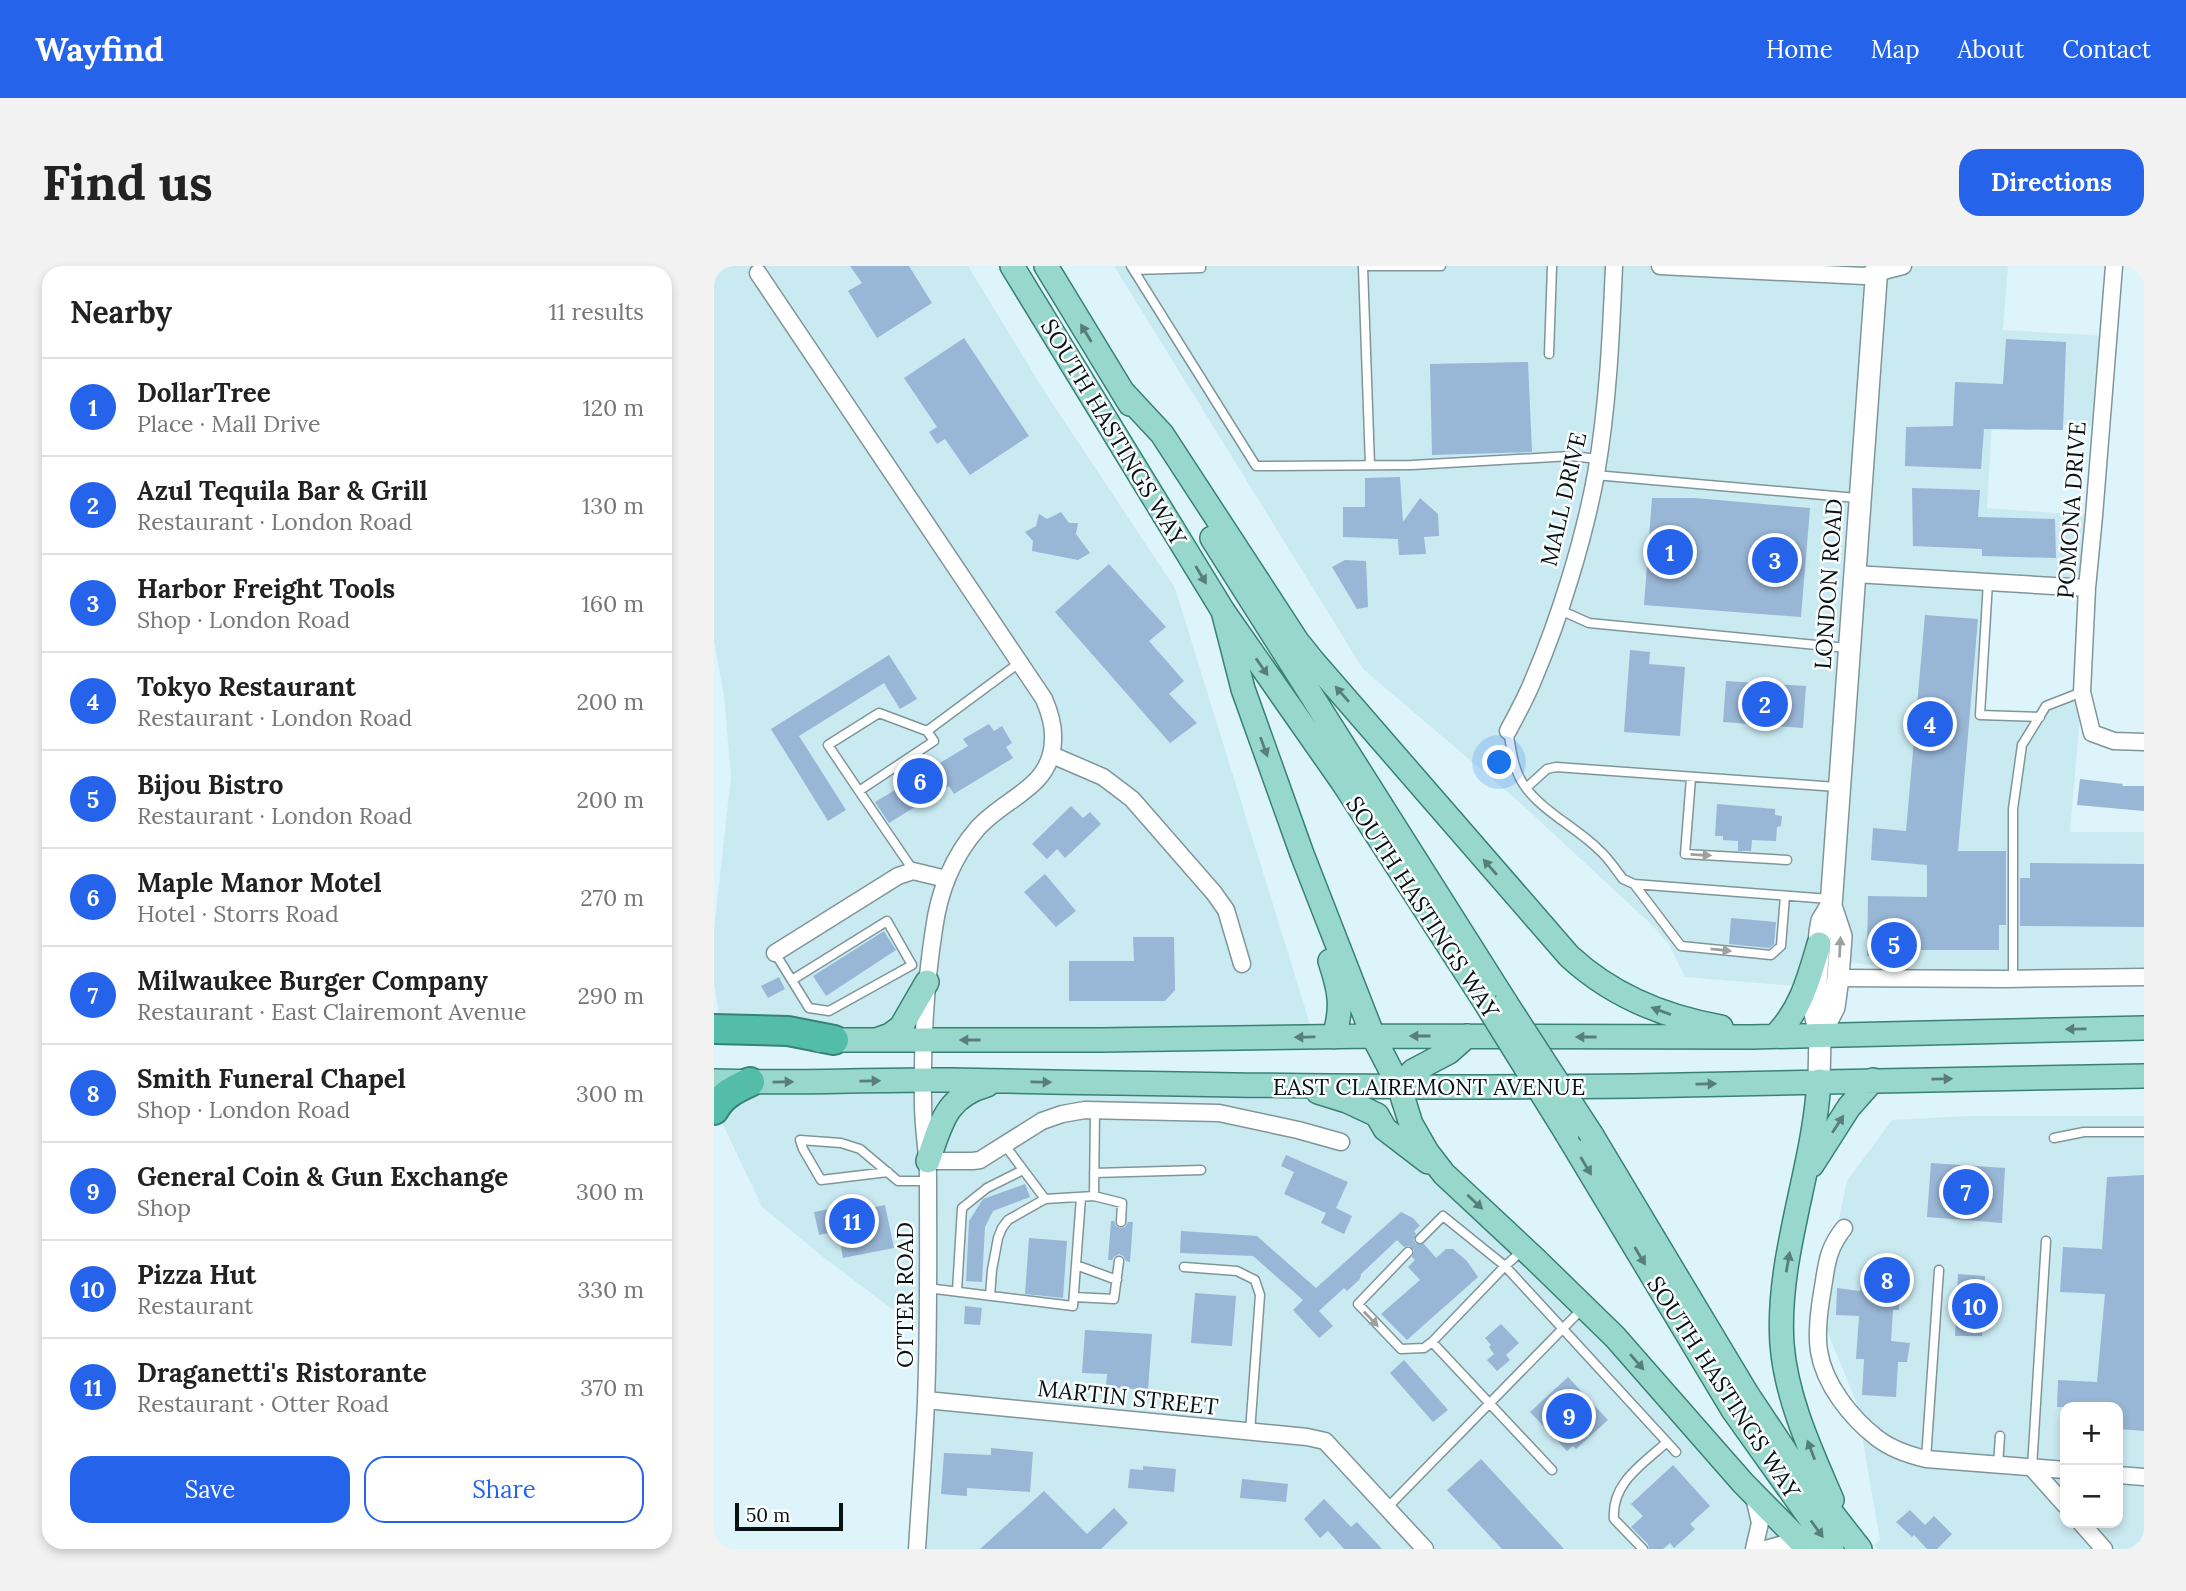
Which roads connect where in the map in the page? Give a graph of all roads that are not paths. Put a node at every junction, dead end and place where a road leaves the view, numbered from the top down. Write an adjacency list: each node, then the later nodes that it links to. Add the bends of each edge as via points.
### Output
1 (1012, 266): 24 (main road, SOUTH HASTINGS WAY, one-way to 24)
2 (1046, 266): 16 (main road, SOUTH HASTINGS WAY, one-way to 2)
3 (1201, 266): 11 (lane)
4 (1392, 266): 5 (lane); 12 (lane)
5 (1441, 266)
6 (1552, 266): 15 (lane)
7 (1614, 266): 18 (street, MALL DRIVE, via 1608,379)
8 (1660, 266): 13 (street, via 1864,276)
9 (1903, 266): 13 (street)
10 (2114, 266): 22 (street, POMONA DRIVE)
11 (1133, 267): 17 (lane, via 1256,466)
12 (1363, 267): 17 (lane)
13 (1876, 270): 19 (street, LONDON ROAD)
14 (758, 273): 26 (street)
15 (1549, 354)
16 (1122, 391): 52 (main road, SOUTH HASTINGS WAY); 57 (main road, one-way to 16, via 1689,1021 1658,1010 1607,986 1569,956 1297,641 1162,434)
17 (1370, 465): 18 (lane, via 1571,456)
18 (1597, 467): 19 (lane); 23 (street, MALL DRIVE)
19 (1860, 499): 20 (street, LONDON ROAD)
20 (1855, 574): 21 (street); 25 (street, LONDON ROAD)
21 (1988, 582): 22 (street); 28 (lane, via 1980,715)
22 (2087, 588): 27 (street, POMONA DRIVE)
23 (1559, 610): 25 (lane, via 1589,623); 30 (street, MALL DRIVE, via 1534,680)
24 (1223, 611): 37 (main road, one-way to 37, via 1243,689); 52 (main road, SOUTH HASTINGS WAY, one-way to 52)
25 (1850, 648): 35 (street, LONDON ROAD)
26 (1018, 663): 29 (lane); 32 (street, via 1048,709)
27 (2082, 692): 28 (lane, via 2046,706); 31 (street, POMONA DRIVE, via 2092,733 2115,741)
28 (2040, 717): 50 (lane, via 2022,745 2013,809)
29 (927, 731): 36 (lane, via 934,741); 36 (lane, via 879,713 828,746)
30 (1508, 731): 34 (lane, via 1518,776)
31 (2144, 742)
32 (1052, 755): 40 (street, OTTER ROAD, via 1038,780 975,832); 46 (street, via 1103,777 1132,799 1220,902)
33 (1691, 778): 34 (lane, via 1556,767 1547,769); 35 (lane); 38 (lane, one-way to 38, via 1685,854)
34 (1526, 788): 41 (lane, via 1600,849 1623,879)
35 (1840, 788): 43 (street, LONDON ROAD)
36 (859, 791): 39 (lane)
37 (1302, 853): 56 (main road); 58 (main road, via 1341,1000)
38 (1787, 860)
39 (913, 871): 40 (street); 45 (street)
40 (946, 879): 47 (street, OTTER ROAD)
41 (1634, 884): 42 (lane); 42 (lane, one-way to 42, via 1681,946 1771,956 1780,946)
42 (1784, 897): 43 (lane)
43 (1832, 903): 44 (street, LONDON ROAD, via 1822,921); 49 (street, LONDON ROAD, one-way to 43, via 1841,936)
44 (1819, 944): 55 (street, LONDON ROAD, via 1814,1009); 57 (main road, via 1800,1002)
45 (775, 953): 51 (lane)
46 (1242, 964)
47 (923, 971): 51 (lane, via 829,1012 809,1008); 51 (lane, via 887,921); 62 (main road, via 901,1027); 63 (street, OTTER ROAD)
48 (2144, 977): 50 (street)
49 (1838, 978): 50 (street); 55 (street, LONDON ROAD, via 1834,1007)
50 (2013, 979)
51 (792, 980)
52 (1495, 1002): 125 (main road, SOUTH HASTINGS WAY, bridge, via 1591,1134 1747,1394); 125 (main road, SOUTH HASTINGS WAY, one-way to 125, bridge, via 1567,1134 1733,1410)
53 (2144, 1028): 55 (main road, one-way to 55)
54 (714, 1029): 61 (highway, via 788,1031)
55 (1820, 1035): 57 (main road); 69 (street, LONDON ROAD)
56 (1373, 1036): 58 (main road); 59 (main road, one-way to 56); 72 (main road)
57 (1775, 1036): 59 (main road, one-way to 59)
58 (1334, 1037): 63 (main road, one-way to 63)
59 (1467, 1037): 72 (main road, via 1419,1067)
60 (714, 1040): 61 (main road)
61 (834, 1040): 62 (main road)
62 (876, 1040): 63 (main road)
63 (925, 1040): 65 (street, OTTER ROAD)
64 (2144, 1076): 66 (main road, EAST CLAIREMONT AVENUE, one-way to 64)
65 (923, 1080): 68 (main road, EAST CLAIREMONT AVENUE); 70 (main road, EAST CLAIREMONT AVENUE, one-way to 65); 81 (street, OTTER ROAD)
66 (1873, 1080): 69 (main road, EAST CLAIREMONT AVENUE); 82 (main road, one-way to 66, via 1849,1107)
67 (714, 1081): 70 (main road, EAST CLAIREMONT AVENUE)
68 (1001, 1081): 71 (main road, EAST CLAIREMONT AVENUE, one-way to 71); 81 (main road, via 967,1091 957,1100 942,1124)
69 (1819, 1081): 72 (main road, EAST CLAIREMONT AVENUE, one-way to 69); 82 (main road)
70 (750, 1082): 73 (highway, via 730,1091)
71 (1295, 1086): 72 (main road, EAST CLAIREMONT AVENUE); 85 (main road, via 1377,1115 1385,1129)
72 (1399, 1086): 85 (main road, via 1411,1124)
73 (714, 1110)
74 (1095, 1110): 77 (street, via 1219,1113); 78 (street, via 1054,1116); 84 (lane)
75 (2144, 1132): 76 (lane, via 2084,1132)
76 (2054, 1138)
77 (1341, 1142)
78 (1004, 1144): 79 (lane); 81 (street, via 984,1158)
79 (1023, 1170): 88 (lane); 102 (lane, via 987,1188 962,1208)
80 (1201, 1170): 84 (lane)
81 (928, 1171): 83 (lane, via 898,1181); 101 (street, OTTER ROAD)
82 (1807, 1171): 125 (main road, one-way to 82, via 1796,1408 1782,1345 1785,1279)
83 (888, 1172): 83 (lane, via 860,1149 800,1140 821,1180)
84 (1094, 1173): 86 (lane)
85 (1444, 1174): 93 (main road, one-way to 93)
86 (1094, 1196): 87 (lane); 89 (lane, via 1122,1203)
87 (1081, 1197): 88 (lane); 96 (lane)
88 (1045, 1199): 103 (lane, via 1002,1227)
89 (1121, 1222)
90 (1844, 1228): 114 (street, via 1828,1253 1819,1311 1819,1352 1825,1371 1841,1400 1877,1438)
91 (1420, 1239): 97 (lane, via 1443,1216)
92 (2046, 1241): 116 (lane)
93 (1525, 1249): 97 (lane); 105 (main road)
94 (1408, 1252): 107 (lane, one-way to 107, via 1357,1304 1401,1349 1424,1348)
95 (1119, 1261): 100 (lane)
96 (1076, 1265): 100 (lane); 104 (lane)
97 (1505, 1266): 106 (lane); 107 (lane)
98 (1184, 1267): 110 (lane, via 1237,1271 1255,1280 1260,1295)
99 (1939, 1270): 114 (lane)
100 (1117, 1280): 104 (lane, via 1114,1299)
101 (927, 1288): 102 (lane); 108 (street, OTTER ROAD)
102 (957, 1291): 103 (lane)
103 (990, 1296): 104 (lane, via 1073,1306)
104 (1074, 1297)
105 (1584, 1306): 106 (lane); 121 (main road, one-way to 121)
106 (1564, 1328): 109 (lane); 112 (lane)
107 (1432, 1342): 109 (lane)
108 (926, 1400): 110 (street, MARTIN STREET); 127 (street, OTTER ROAD)
109 (1489, 1404): 117 (lane); 123 (lane)
110 (1250, 1432): 123 (street, MARTIN STREET, via 1325,1441)
111 (2000, 1436): 115 (lane)
112 (1667, 1442): 113 (lane); 129 (lane, via 1625,1481 1615,1497 1614,1519)
113 (1676, 1452)
114 (1926, 1459): 115 (street)
115 (1998, 1465): 116 (street)
116 (2032, 1468): 118 (street); 122 (street)
117 (1552, 1470)
118 (2060, 1470)
119 (2123, 1475): 120 (street)
120 (2144, 1477)
121 (1752, 1491): 126 (main road); 130 (street, via 1760,1523)
122 (2060, 1499)
123 (1387, 1508): 128 (street)
124 (2085, 1528): 132 (street)
125 (1846, 1544)
126 (1805, 1546): 131 (street, via 1787,1543)
127 (917, 1549)
128 (1425, 1549)
129 (1643, 1549)
130 (1755, 1549)
131 (1766, 1549)
132 (2104, 1549)

